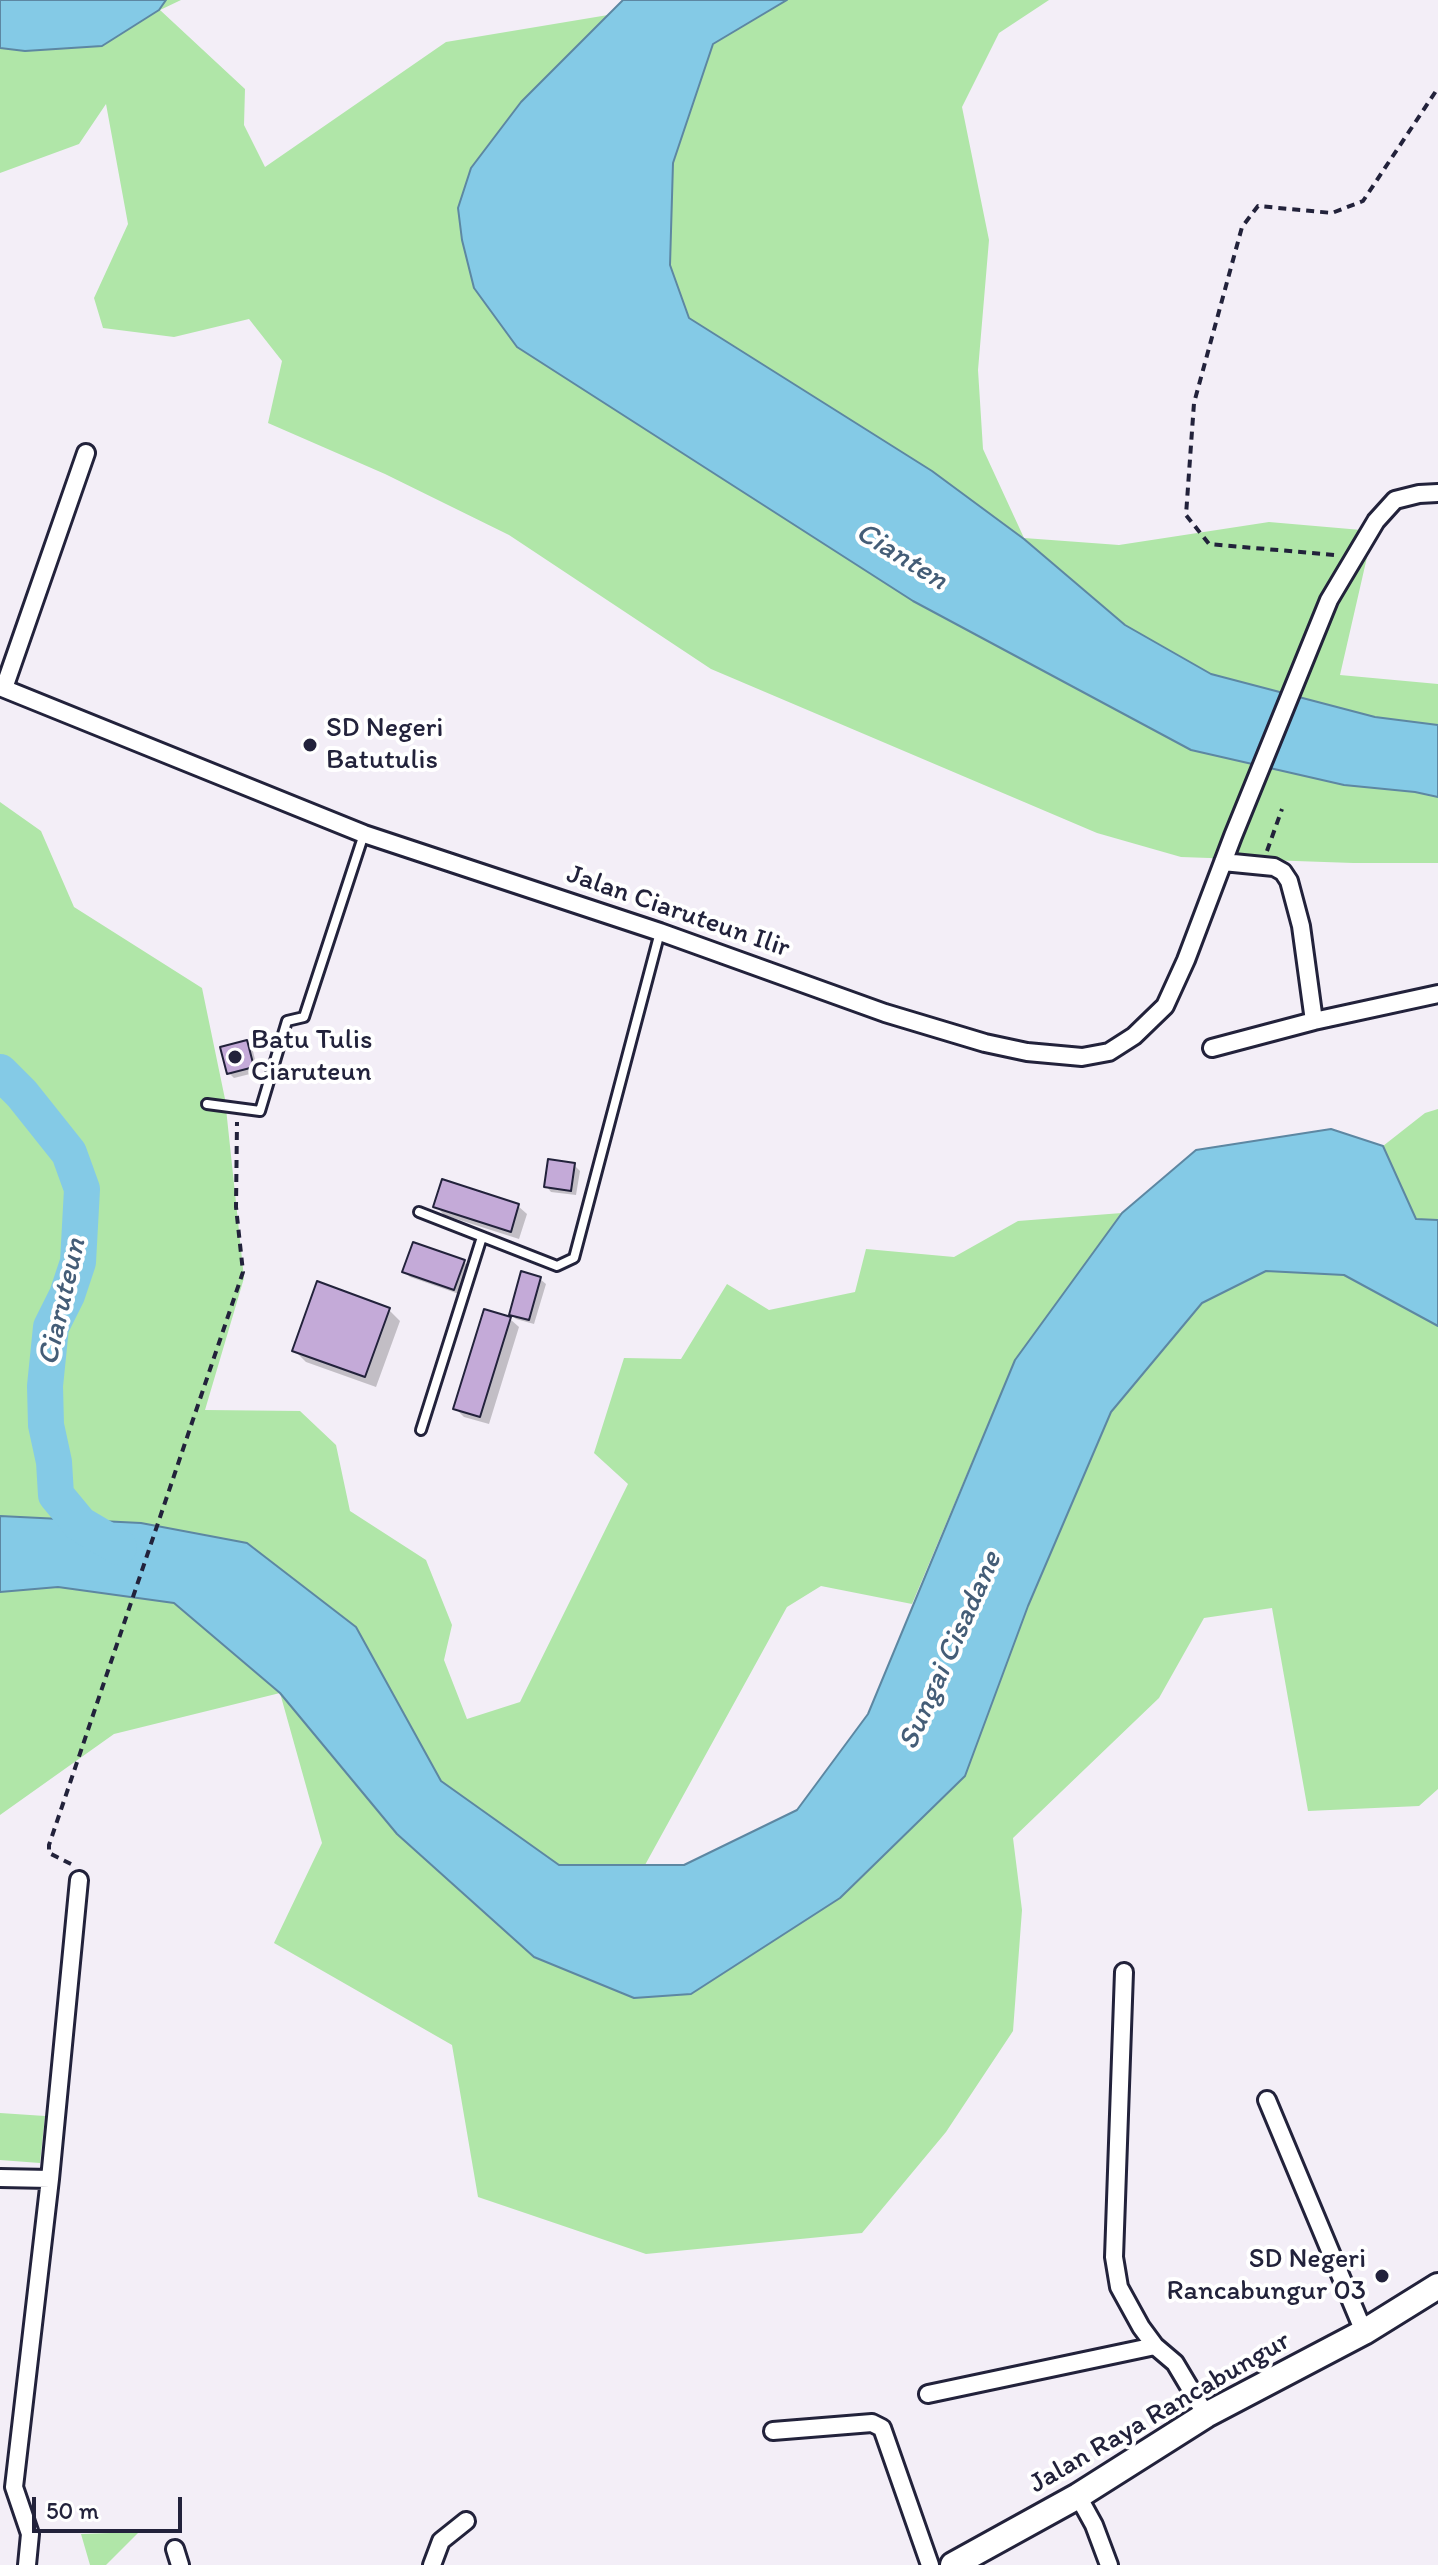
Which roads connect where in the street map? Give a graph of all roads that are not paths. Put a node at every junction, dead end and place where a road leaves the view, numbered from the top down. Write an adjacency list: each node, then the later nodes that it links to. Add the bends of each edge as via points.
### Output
1 (86, 453): 3 (street)
2 (1438, 493): 5 (street, Jalan Ciaruteun Ilir, via 1395,500 1353,557 1329,600)
3 (2, 688): 4 (street, Jalan Ciaruteun Ilir)
4 (364, 834): 6 (street, Jalan Ciaruteun Ilir); 10 (lane, via 304,1017 287,1021 260,1111)
5 (1223, 862): 6 (street, Jalan Ciaruteun Ilir, via 1165,1006 1109,1052 1082,1057 1027,1052 885,1013); 8 (street, via 1263,865 1283,872 1289,881)
6 (660, 932): 12 (lane, via 574,1258 557,1266)
7 (1438, 994): 8 (street)
8 (1314, 1021): 9 (street)
9 (1212, 1048)
10 (207, 1104)
11 (419, 1212): 12 (lane)
12 (482, 1237): 13 (lane)
13 (421, 1430)
14 (79, 1880): 18 (street)
15 (1124, 1972): 21 (street, via 1114,2257 1119,2287)
16 (1267, 2100): 20 (street)
17 (0, 2178): 18 (street)
18 (50, 2179): 28 (street, via 14,2487 30,2534)
19 (1438, 2286): 20 (main road, Jalan Raya Rancabungur)
20 (1364, 2332): 23 (main road, Jalan Raya Rancabungur)
21 (1155, 2346): 22 (street); 23 (street, via 1175,2363)
22 (928, 2394)
23 (1206, 2415): 25 (main road, Jalan Raya Rancabungur)
24 (773, 2431): 30 (street, via 872,2423 882,2428)
25 (1078, 2496): 27 (main road, Jalan Raya Rancabungur); 31 (street)
26 (466, 2521): 29 (street, via 441,2541)
27 (955, 2564)
28 (27, 2565)
29 (432, 2565)
30 (930, 2565)
31 (1109, 2565)

